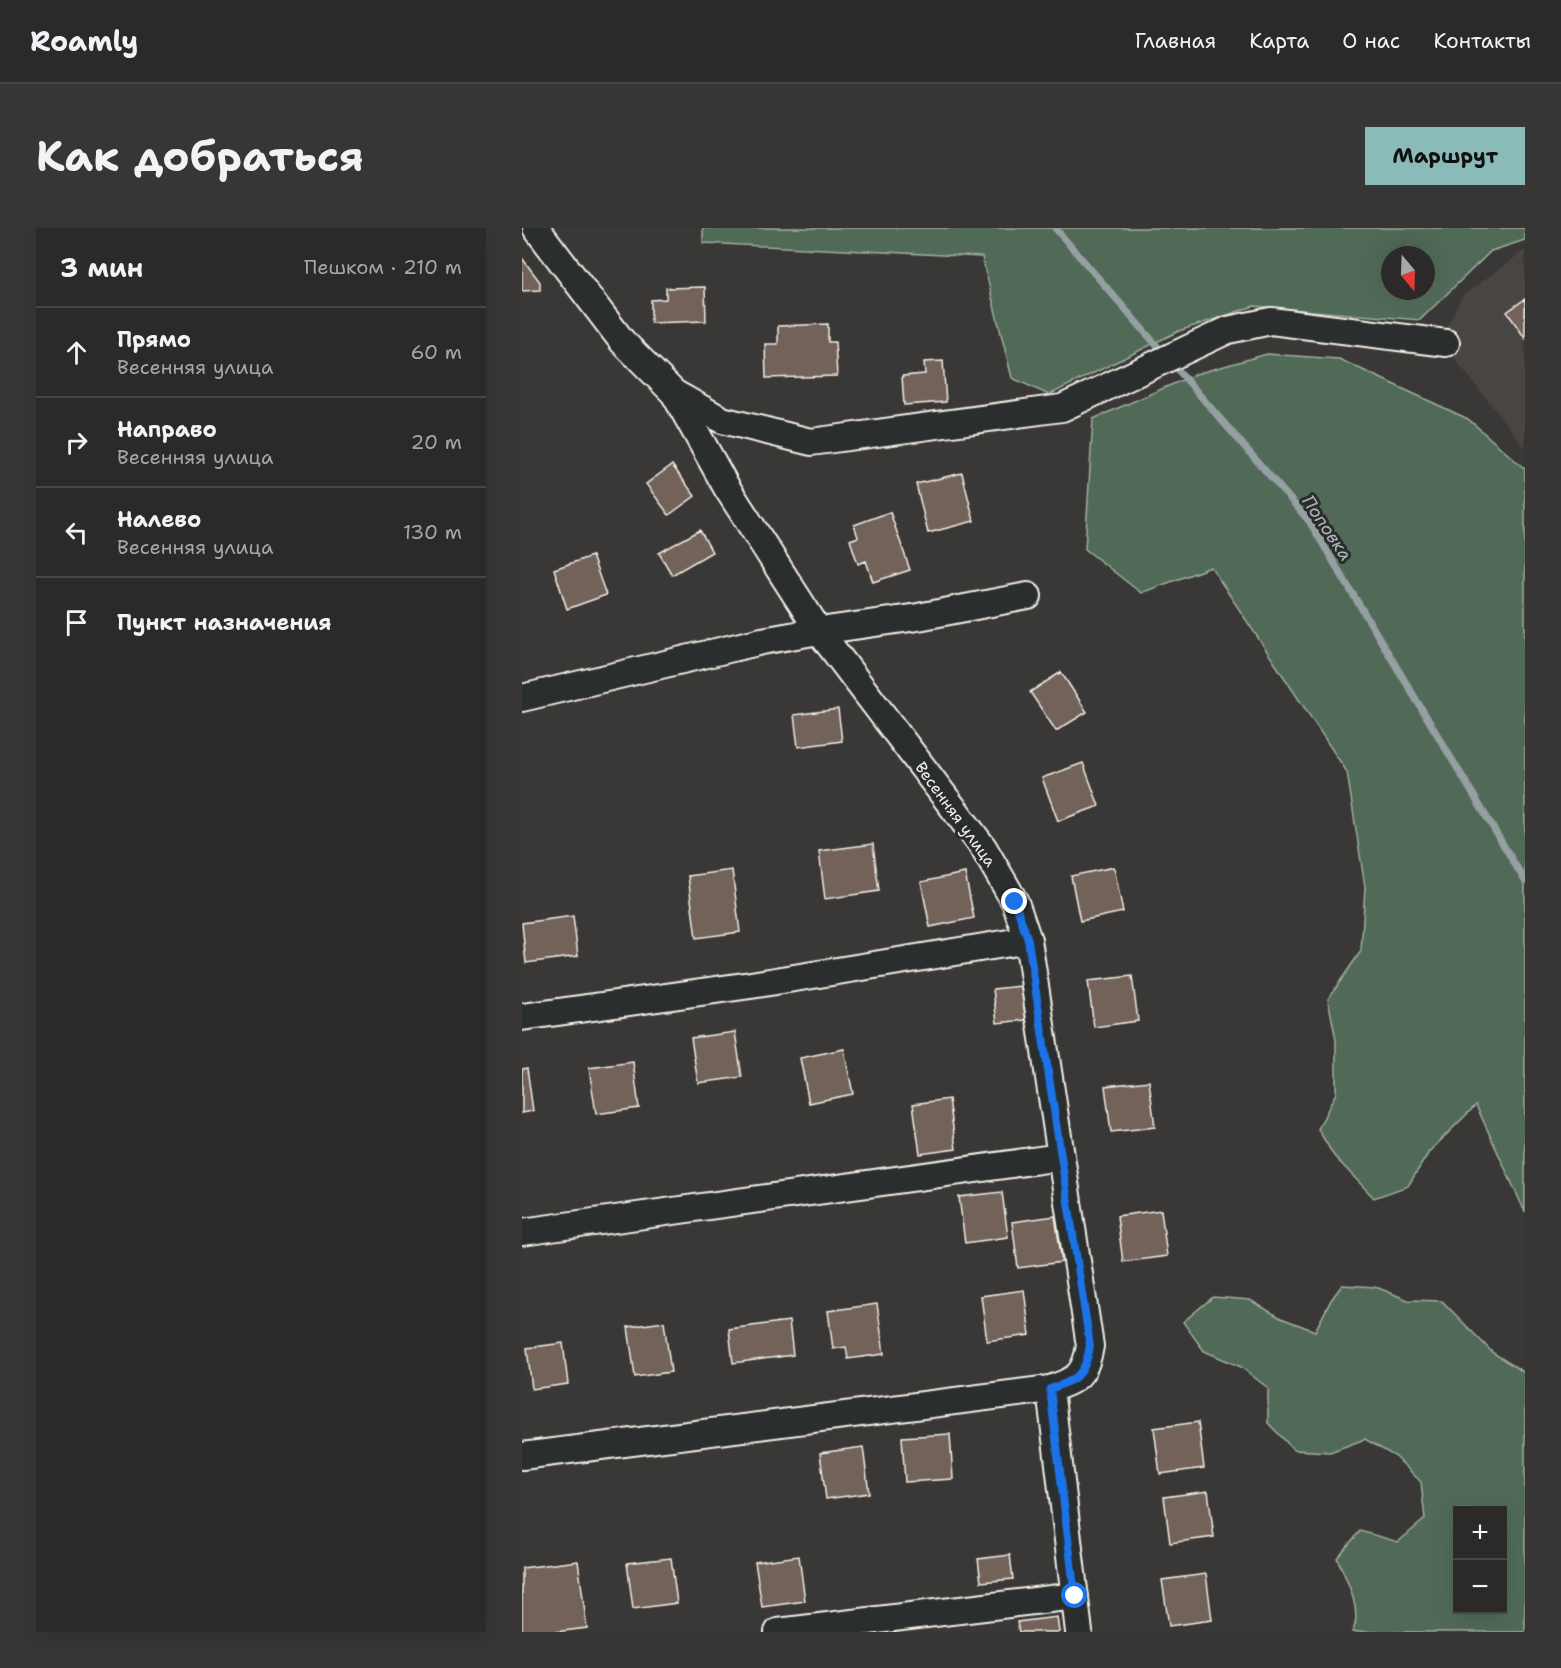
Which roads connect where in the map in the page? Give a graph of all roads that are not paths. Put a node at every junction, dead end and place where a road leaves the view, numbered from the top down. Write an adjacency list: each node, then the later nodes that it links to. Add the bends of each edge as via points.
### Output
1 (536, 228): 3 (street, Весенняя улица, via 622,341)
2 (1446, 343): 3 (street, via 1271,321 1228,330 1062,408 811,442 722,420)
3 (674, 393): 5 (street, Весенняя улица, via 727,488)
4 (1028, 596): 5 (street)
5 (819, 631): 6 (street); 7 (street, Весенняя улица, via 983,847 1015,902)
6 (522, 698)
7 (1028, 940): 8 (street, via 751,986); 9 (street, Весенняя улица)
8 (522, 1017)
9 (1061, 1157): 10 (street); 11 (street, Весенняя улица, via 1090,1346 1087,1365 1071,1382)
10 (522, 1232)
11 (1050, 1389): 12 (street, Весенняя улица); 13 (street)
12 (522, 1456)
13 (1075, 1596): 14 (street); 15 (street)
14 (778, 1632)
15 (1079, 1632)

